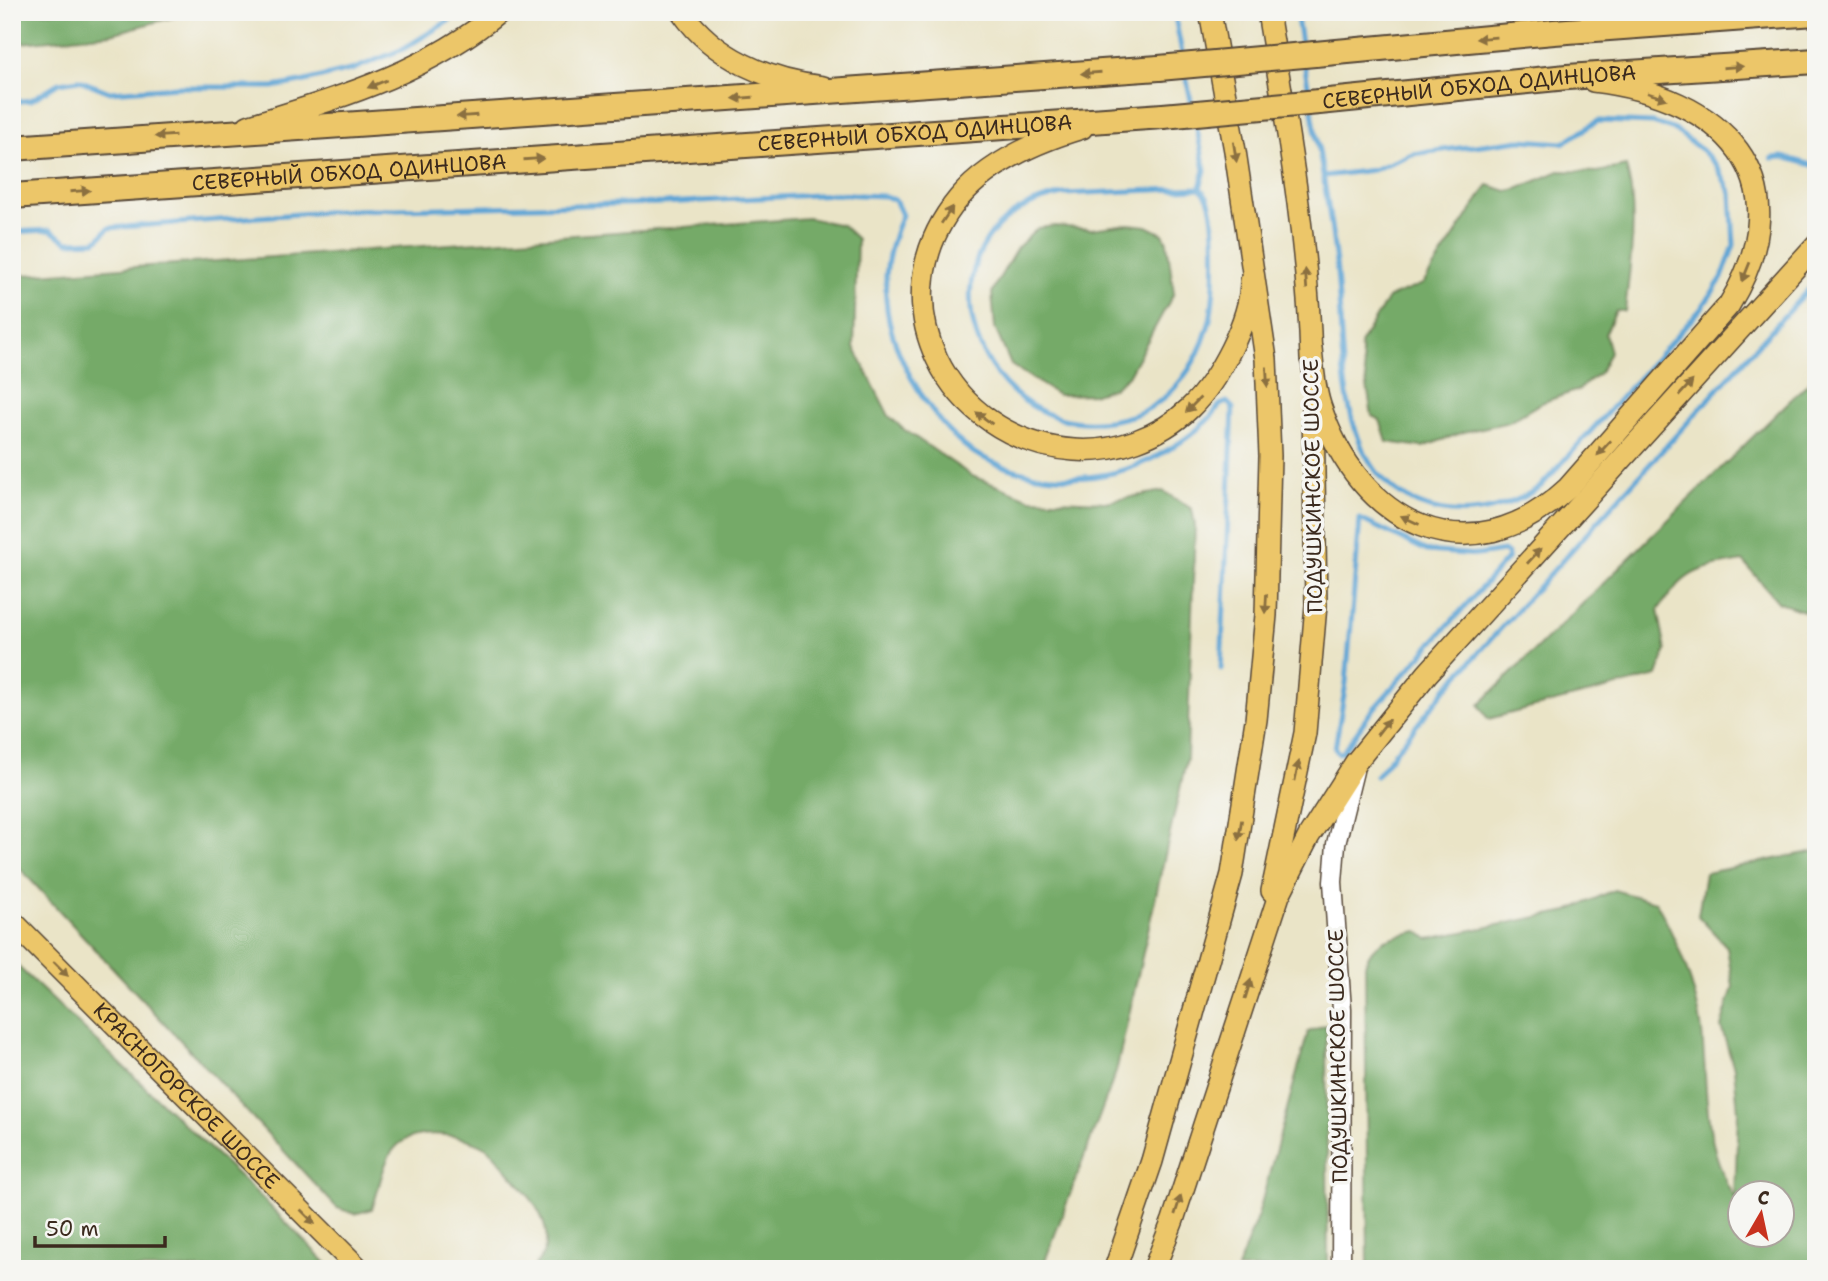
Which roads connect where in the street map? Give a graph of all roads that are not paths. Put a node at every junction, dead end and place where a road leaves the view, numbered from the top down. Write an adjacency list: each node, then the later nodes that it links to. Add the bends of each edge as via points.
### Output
1 (499, 12): 12 (main road, one-way to 12, via 461,42 413,69)
2 (682, 12): 10 (main road, via 695,31 738,62 815,86)
3 (1210, 12): 16 (main road, one-way to 16)
4 (1268, 12): 17 (main road, ПОДУШКИНСКОЕ ШОССЕ, one-way to 4, via 1292,158)
5 (1650, 12): 7 (main road)
6 (1816, 13): 7 (highway)
7 (1553, 32): 10 (highway, one-way to 10, bridge)
8 (1816, 61): 9 (highway, СЕВЕРНЫЙ ОБХОД ОДИНЦОВА, one-way to 8)
9 (1567, 77): 11 (highway, СЕВЕРНЫЙ ОБХОД ОДИНЦОВА, bridge); 17 (main road, one-way to 17, via 1659,96 1707,117 1739,151 1750,171 1758,208 1748,269 1729,305 1568,488 1537,513 1498,530 1455,534 1406,520 1382,505 1342,457 1319,403)
10 (860, 90): 12 (highway, one-way to 12)
11 (1114, 120): 14 (highway, СЕВЕРНЫЙ ОБХОД ОДИНЦОВА, one-way to 11); 16 (main road, one-way to 11, via 1251,288 1226,359 1196,403 1155,433 1108,449 1054,448 1006,431 964,401 941,368 923,313 925,275 941,225 960,197 1000,164 1051,137)
12 (233, 131): 13 (highway, one-way to 13)
13 (12, 148)
14 (12, 196)
15 (1816, 245): 18 (main road, one-way to 15, via 1427,674)
16 (1251, 254): 22 (main road, one-way to 22, via 1266,359 1270,456 1266,615 1256,720 1232,874 1152,1161)
17 (1311, 348): 20 (main road, ПОДУШКИНСКОЕ ШОССЕ, one-way to 17, via 1305,733 1315,605)
18 (1356, 762): 20 (main road, via 1279,895); 24 (street, ПОДУШКИНСКОЕ ШОССЕ, via 1336,845 1334,882 1342,1010)
19 (12, 921): 21 (main road, КРАСНОГОРСКОЕ ШОССЕ, one-way to 21)
20 (1258, 958): 23 (main road, one-way to 20)
21 (359, 1269)
22 (1115, 1269)
23 (1154, 1269)
24 (1341, 1269)

